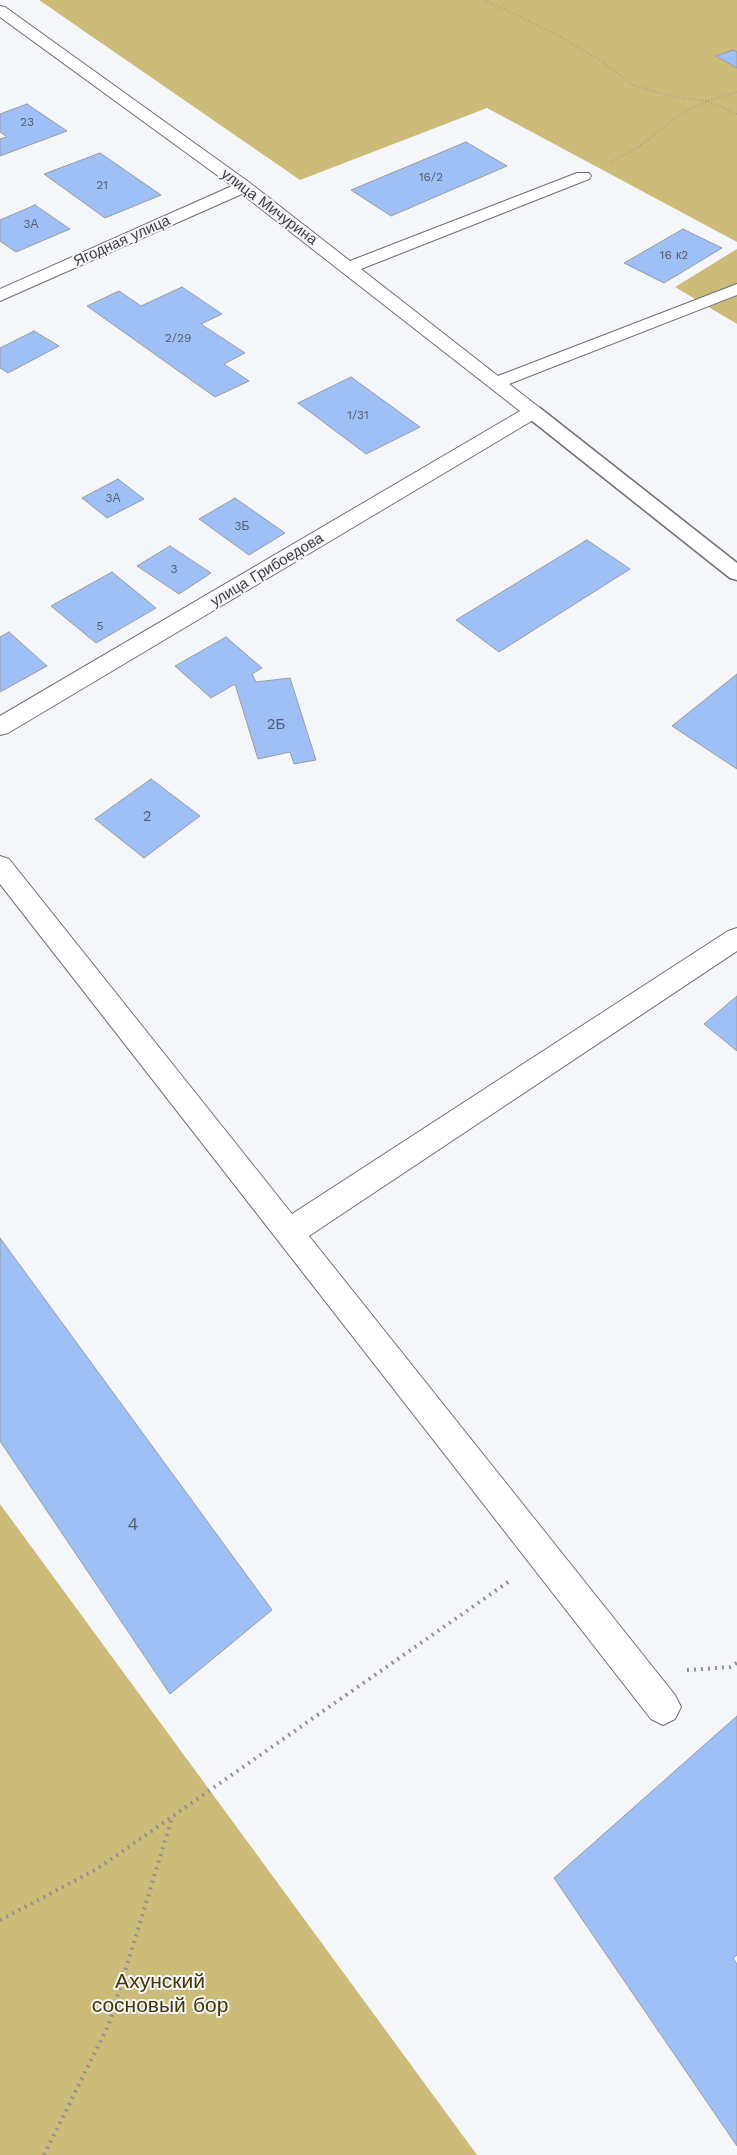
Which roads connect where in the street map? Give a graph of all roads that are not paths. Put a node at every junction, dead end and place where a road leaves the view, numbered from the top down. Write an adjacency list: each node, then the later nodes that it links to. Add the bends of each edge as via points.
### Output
1 (0, 10): 3 (street, улица Мичурина)
2 (583, 176): 4 (street)
3 (244, 187): 4 (street, улица Мичурина); 6 (street, Ягодная улица)
4 (348, 268): 7 (street, улица Мичурина)
5 (737, 290): 7 (street)
6 (0, 296)
7 (496, 383): 8 (street, улица Мичурина)
8 (533, 412): 9 (lane); 10 (street, улица Грибоедова)
9 (737, 572)
10 (0, 728)
11 (0, 866): 13 (street)
12 (737, 938): 13 (street)
13 (289, 1233): 14 (street)
14 (663, 1707)

